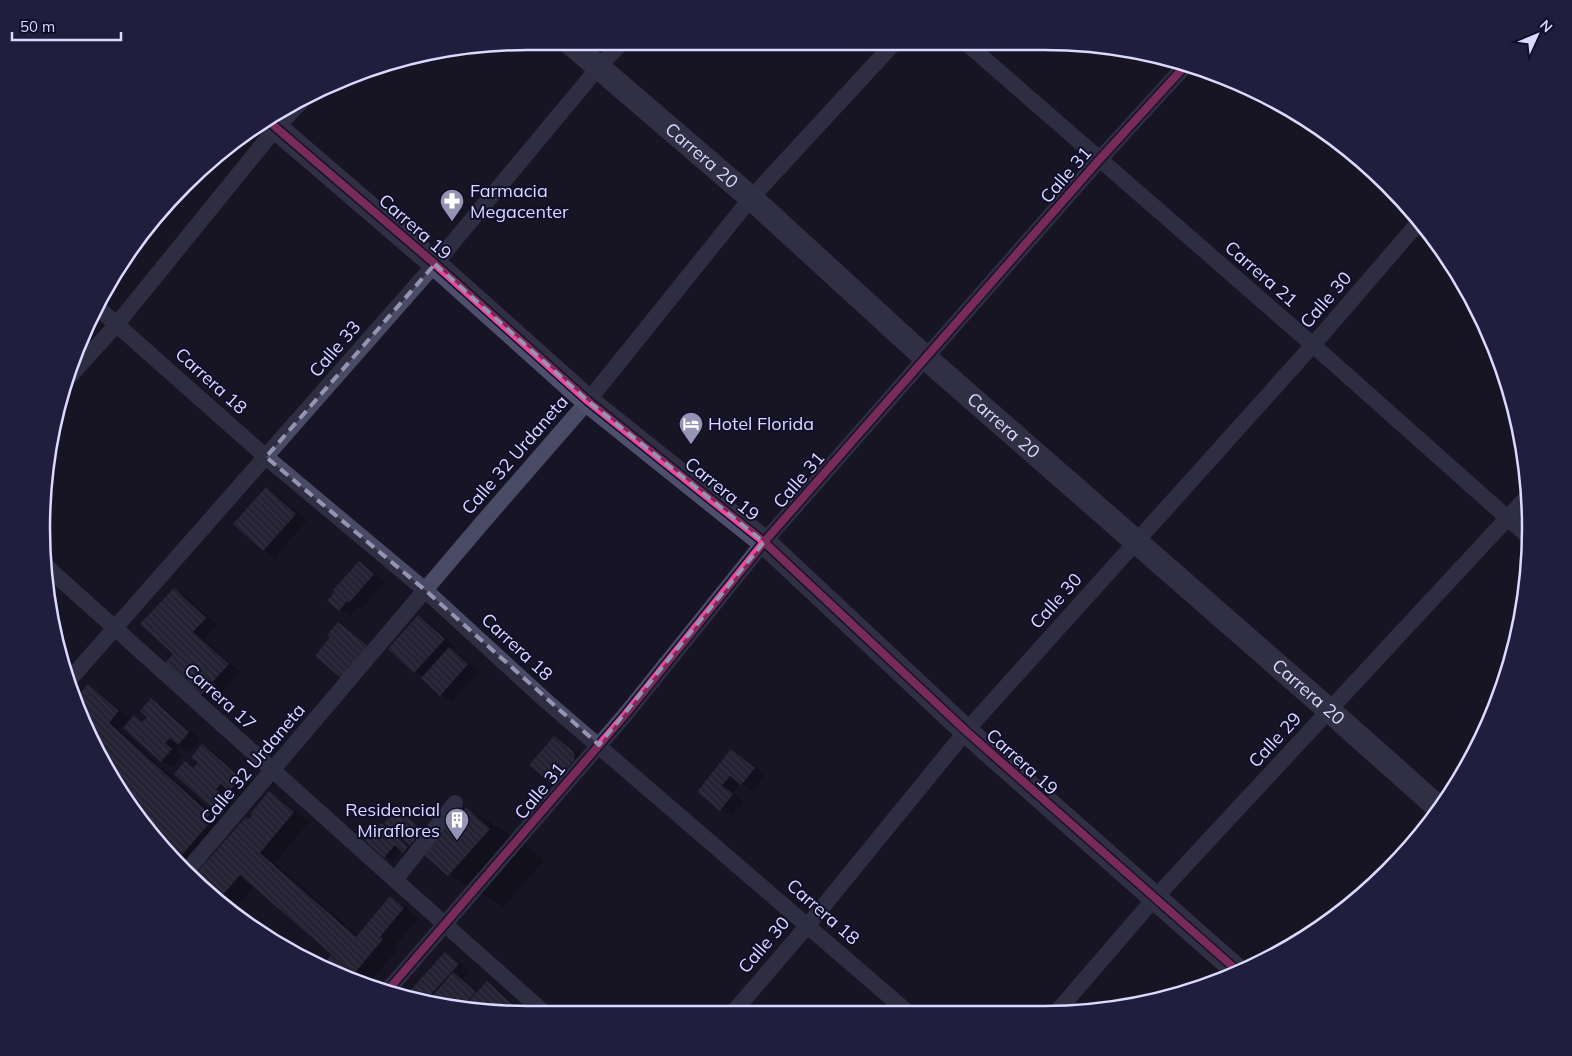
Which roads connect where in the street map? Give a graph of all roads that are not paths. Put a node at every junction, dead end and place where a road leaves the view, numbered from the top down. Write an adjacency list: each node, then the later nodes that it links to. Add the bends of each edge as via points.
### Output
1 (578, 50): 5 (street, Carrera 20)
2 (615, 50): 5 (street, Calle 33)
3 (888, 50): 10 (street, Calle 32 Urdaneta)
4 (974, 50): 9 (street, Carrera 21)
5 (598, 68): 10 (street, Carrera 20); 12 (street, Calle 33)
6 (1181, 70): 9 (street, Calle 31)
7 (272, 125): 12 (street, Carrera 19)
8 (269, 127): 14 (street)
9 (1099, 160): 15 (street, Carrera 21); 16 (street, Calle 31)
10 (751, 198): 16 (street, Carrera 20); 18 (street, Calle 32 Urdaneta)
11 (1415, 227): 15 (street, Calle 30)
12 (435, 264): 18 (street, Carrera 19); 19 (street, Calle 33)
13 (102, 311): 14 (street, Carrera 18)
14 (117, 324): 17 (street); 19 (street, Carrera 18)
15 (1313, 345): 21 (street, Carrera 21); 24 (street, Calle 30)
16 (926, 358): 23 (street, Calle 31); 24 (street, Carrera 20)
17 (77, 368)
18 (588, 401): 23 (street, Carrera 19); 26 (street, Calle 32 Urdaneta)
19 (266, 457): 26 (street, Carrera 18); 27 (street, Calle 33)
20 (1521, 503): 21 (street, Calle 29)
21 (1508, 518): 22 (street, Carrera 21); 29 (street, Calle 29)
22 (1522, 531)
23 (764, 542): 30 (street, Carrera 19); 31 (street, Calle 31, via 625,716)
24 (1137, 542): 29 (street, Carrera 20); 30 (street, Calle 30)
25 (52, 572): 27 (street, Carrera 17)
26 (425, 590): 31 (street, Carrera 18); 32 (street, Calle 32 Urdaneta)
27 (114, 629): 28 (street, Calle 33); 32 (street, Carrera 17)
28 (73, 676)
29 (1330, 711): 34 (street, Carrera 20); 37 (street, Calle 29)
30 (966, 731): 37 (street, Carrera 19); 39 (street, Calle 30)
31 (598, 745): 38 (street, Calle 31); 39 (street, Carrera 18)
32 (273, 771): 35 (street, Calle 32 Urdaneta); 36 (street, Carrera 17)
33 (455, 803): 36 (street)
34 (1434, 804)
35 (191, 867)
36 (394, 880): 38 (street, Carrera 17)
37 (1154, 899): 40 (street, Carrera 19); 42 (street, Calle 29)
38 (446, 925): 41 (street, Calle 31); 43 (street, Carrera 17)
39 (808, 925): 44 (street, Calle 30); 45 (street, Carrera 18)
40 (1233, 967)
41 (391, 986)
42 (1062, 1005)
43 (537, 1006)
44 (739, 1006)
45 (901, 1006)

